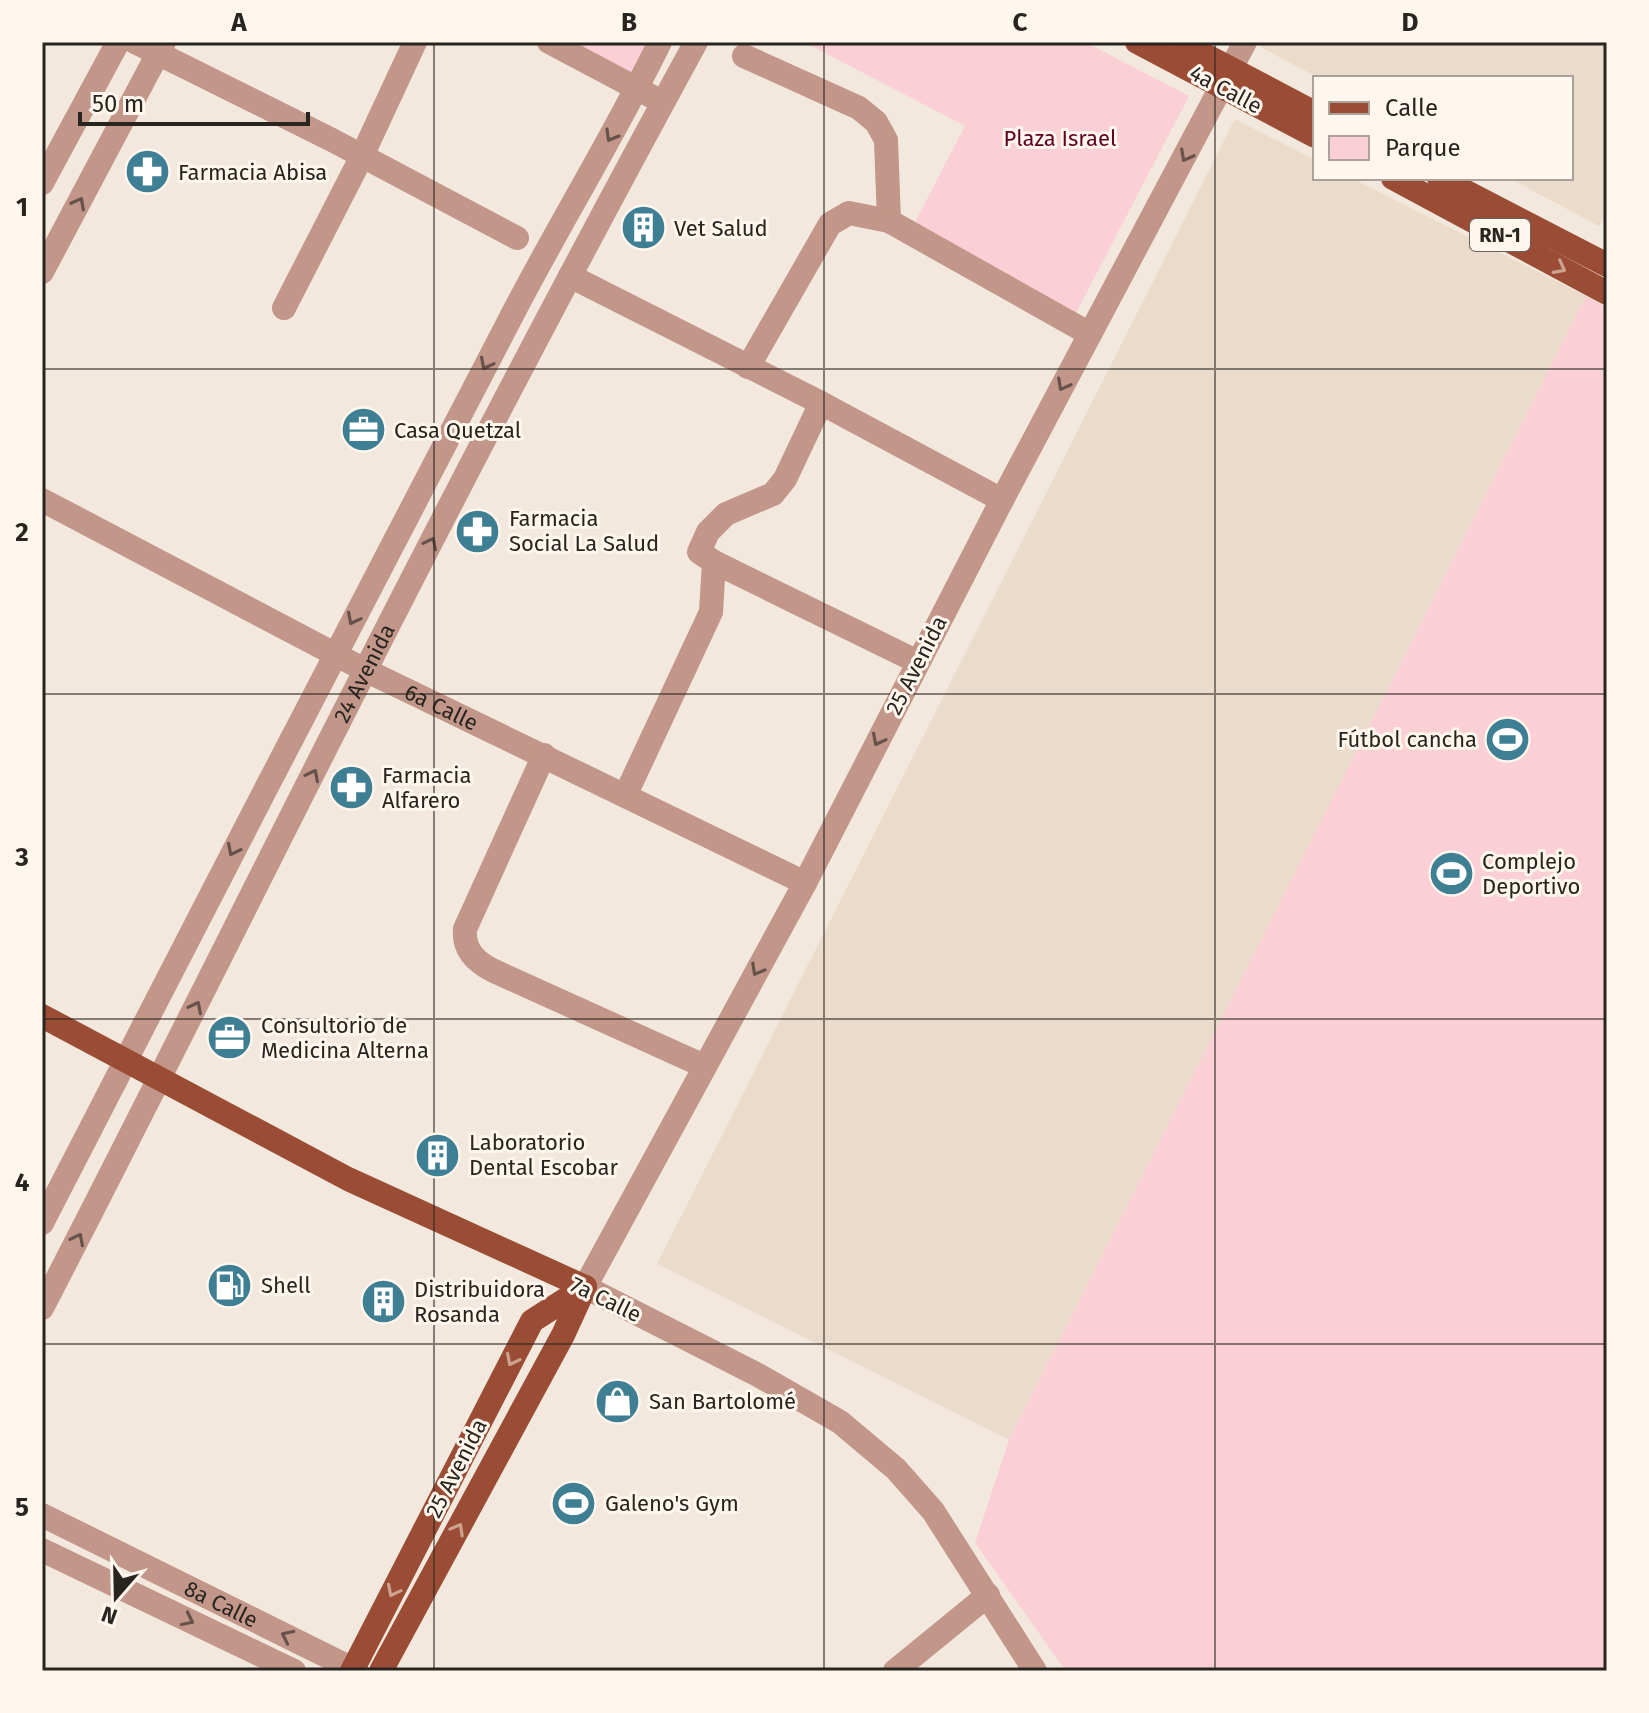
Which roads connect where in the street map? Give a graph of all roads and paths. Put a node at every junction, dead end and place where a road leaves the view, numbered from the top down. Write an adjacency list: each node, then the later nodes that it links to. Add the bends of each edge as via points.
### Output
1 (118, 42): 20 (street)
2 (135, 42): 10 (street)
3 (415, 42): 17 (street)
4 (549, 42): 13 (street)
5 (660, 42): 13 (street, 24 Avenida)
6 (696, 42): 14 (street, 24 Avenida)
7 (1137, 42): 12 (main road, 4a Calle)
8 (1180, 42): 12 (main road, 4a Calle)
9 (1245, 42): 12 (street, 25 Avenida)
10 (161, 47): 17 (street); 24 (street, one-way to 10)
11 (744, 56): 21 (street, via 859,108 876,122 886,140)
12 (1227, 78): 15 (main road, 4a Calle); 16 (main road, 4a Calle); 28 (street, 25 Avenida, one-way to 28)
13 (638, 88): 14 (street); 34 (street, 24 Avenida, one-way to 34, via 544,253)
14 (663, 102): 25 (street, 24 Avenida)
15 (1313, 112)
16 (1313, 135)
17 (362, 156): 22 (street); 27 (street)
18 (1397, 180): 26 (main road, RN-1, one-way to 26)
19 (1443, 180): 23 (main road, RN-1)
20 (42, 183)
21 (889, 221): 28 (street); 29 (street, via 849,213 830,224)
22 (517, 238)
23 (1607, 265)
24 (42, 272)
25 (570, 276): 29 (street); 36 (street, 24 Avenida, one-way to 25)
26 (1607, 293)
27 (284, 308)
28 (1090, 334): 32 (street, 25 Avenida, one-way to 32)
29 (748, 367): 30 (street)
30 (821, 403): 32 (street); 33 (street, via 773,494 726,514 708,532 699,552)
31 (42, 500): 34 (street, 6a Calle)
32 (1002, 500): 35 (street, 25 Avenida)
33 (714, 562): 35 (street); 38 (street, via 711,612)
34 (336, 654): 36 (street, 6a Calle); 41 (street, 24 Avenida, one-way to 41)
35 (918, 662): 39 (street, 25 Avenida, one-way to 39)
36 (365, 670): 37 (street, 6a Calle); 43 (street, 24 Avenida, one-way to 36)
37 (544, 755): 38 (street, 6a Calle); 42 (street, via 464,941 471,954 494,971)
38 (625, 796): 39 (street, 6a Calle)
39 (805, 883): 42 (street, 25 Avenida, one-way to 42)
40 (42, 1016): 41 (main road, 7a Calle)
41 (125, 1061): 43 (main road, 7a Calle); 44 (street, 24 Avenida)
42 (704, 1066): 45 (street, 25 Avenida)
43 (161, 1078): 45 (main road, 7a Calle, via 348,1179); 46 (street, 24 Avenida, one-way to 43)
44 (42, 1223)
45 (585, 1287): 49 (street, 7a Calle, via 840,1422 896,1469 933,1511); 50 (main road, 25 Avenida, one-way to 50, via 532,1321); 52 (main road, 25 Avenida, one-way to 45)
46 (42, 1308)
47 (42, 1515): 50 (street, 8a Calle, one-way to 47)
48 (42, 1550): 51 (street, 8a Calle, one-way to 51)
49 (988, 1595): 53 (street); 54 (street, 7a Calle)
50 (354, 1670)
51 (294, 1671)
52 (381, 1671)
53 (895, 1671)
54 (1035, 1671)

